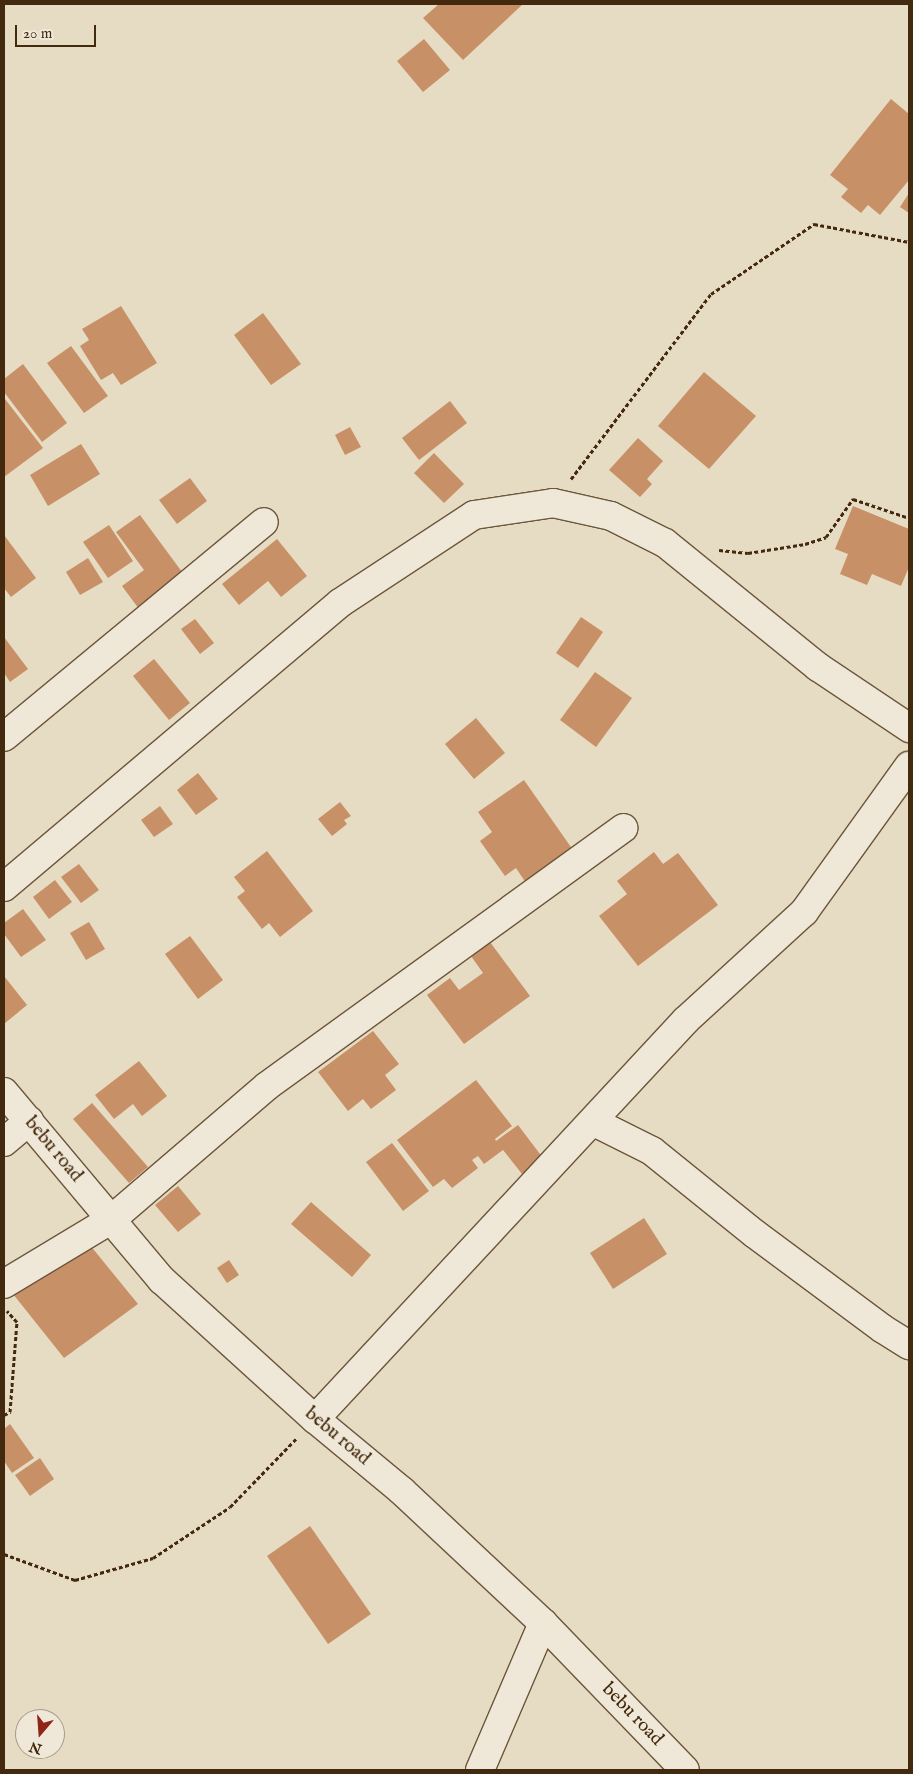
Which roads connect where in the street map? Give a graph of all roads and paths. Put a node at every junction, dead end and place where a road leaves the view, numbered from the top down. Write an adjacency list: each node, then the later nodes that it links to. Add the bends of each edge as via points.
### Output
1 (909, 242): 2 (path, via 814,224 711,294)
2 (553, 503): 6 (street, via 611,516 664,543 818,667); 10 (street, via 474,515 340,603)
3 (909, 518): 5 (path, via 853,499 826,537 805,544 748,552)
4 (264, 522): 7 (street)
5 (710, 549)
6 (909, 728)
7 (4, 737)
8 (909, 766): 13 (street, via 804,912 686,1020)
9 (624, 828): 15 (street, via 267,1086)
10 (4, 887)
11 (4, 1092): 12 (street, bebu road)
12 (29, 1121): 14 (street); 15 (street, bebu road)
13 (594, 1122): 18 (street, via 652,1151 755,1234 883,1330); 20 (street, via 471,1248)
14 (4, 1142)
15 (112, 1219): 16 (street); 20 (street, bebu road, via 162,1280)
16 (4, 1284)
17 (4, 1306): 19 (path, via 18,1322 10,1412)
18 (909, 1345)
19 (4, 1415)
20 (315, 1419): 21 (path, via 230,1507 153,1558 75,1580); 22 (street, bebu road, via 402,1491)
21 (4, 1554)
22 (543, 1623): 23 (street); 24 (street, bebu road)
23 (480, 1770)
24 (685, 1770)

